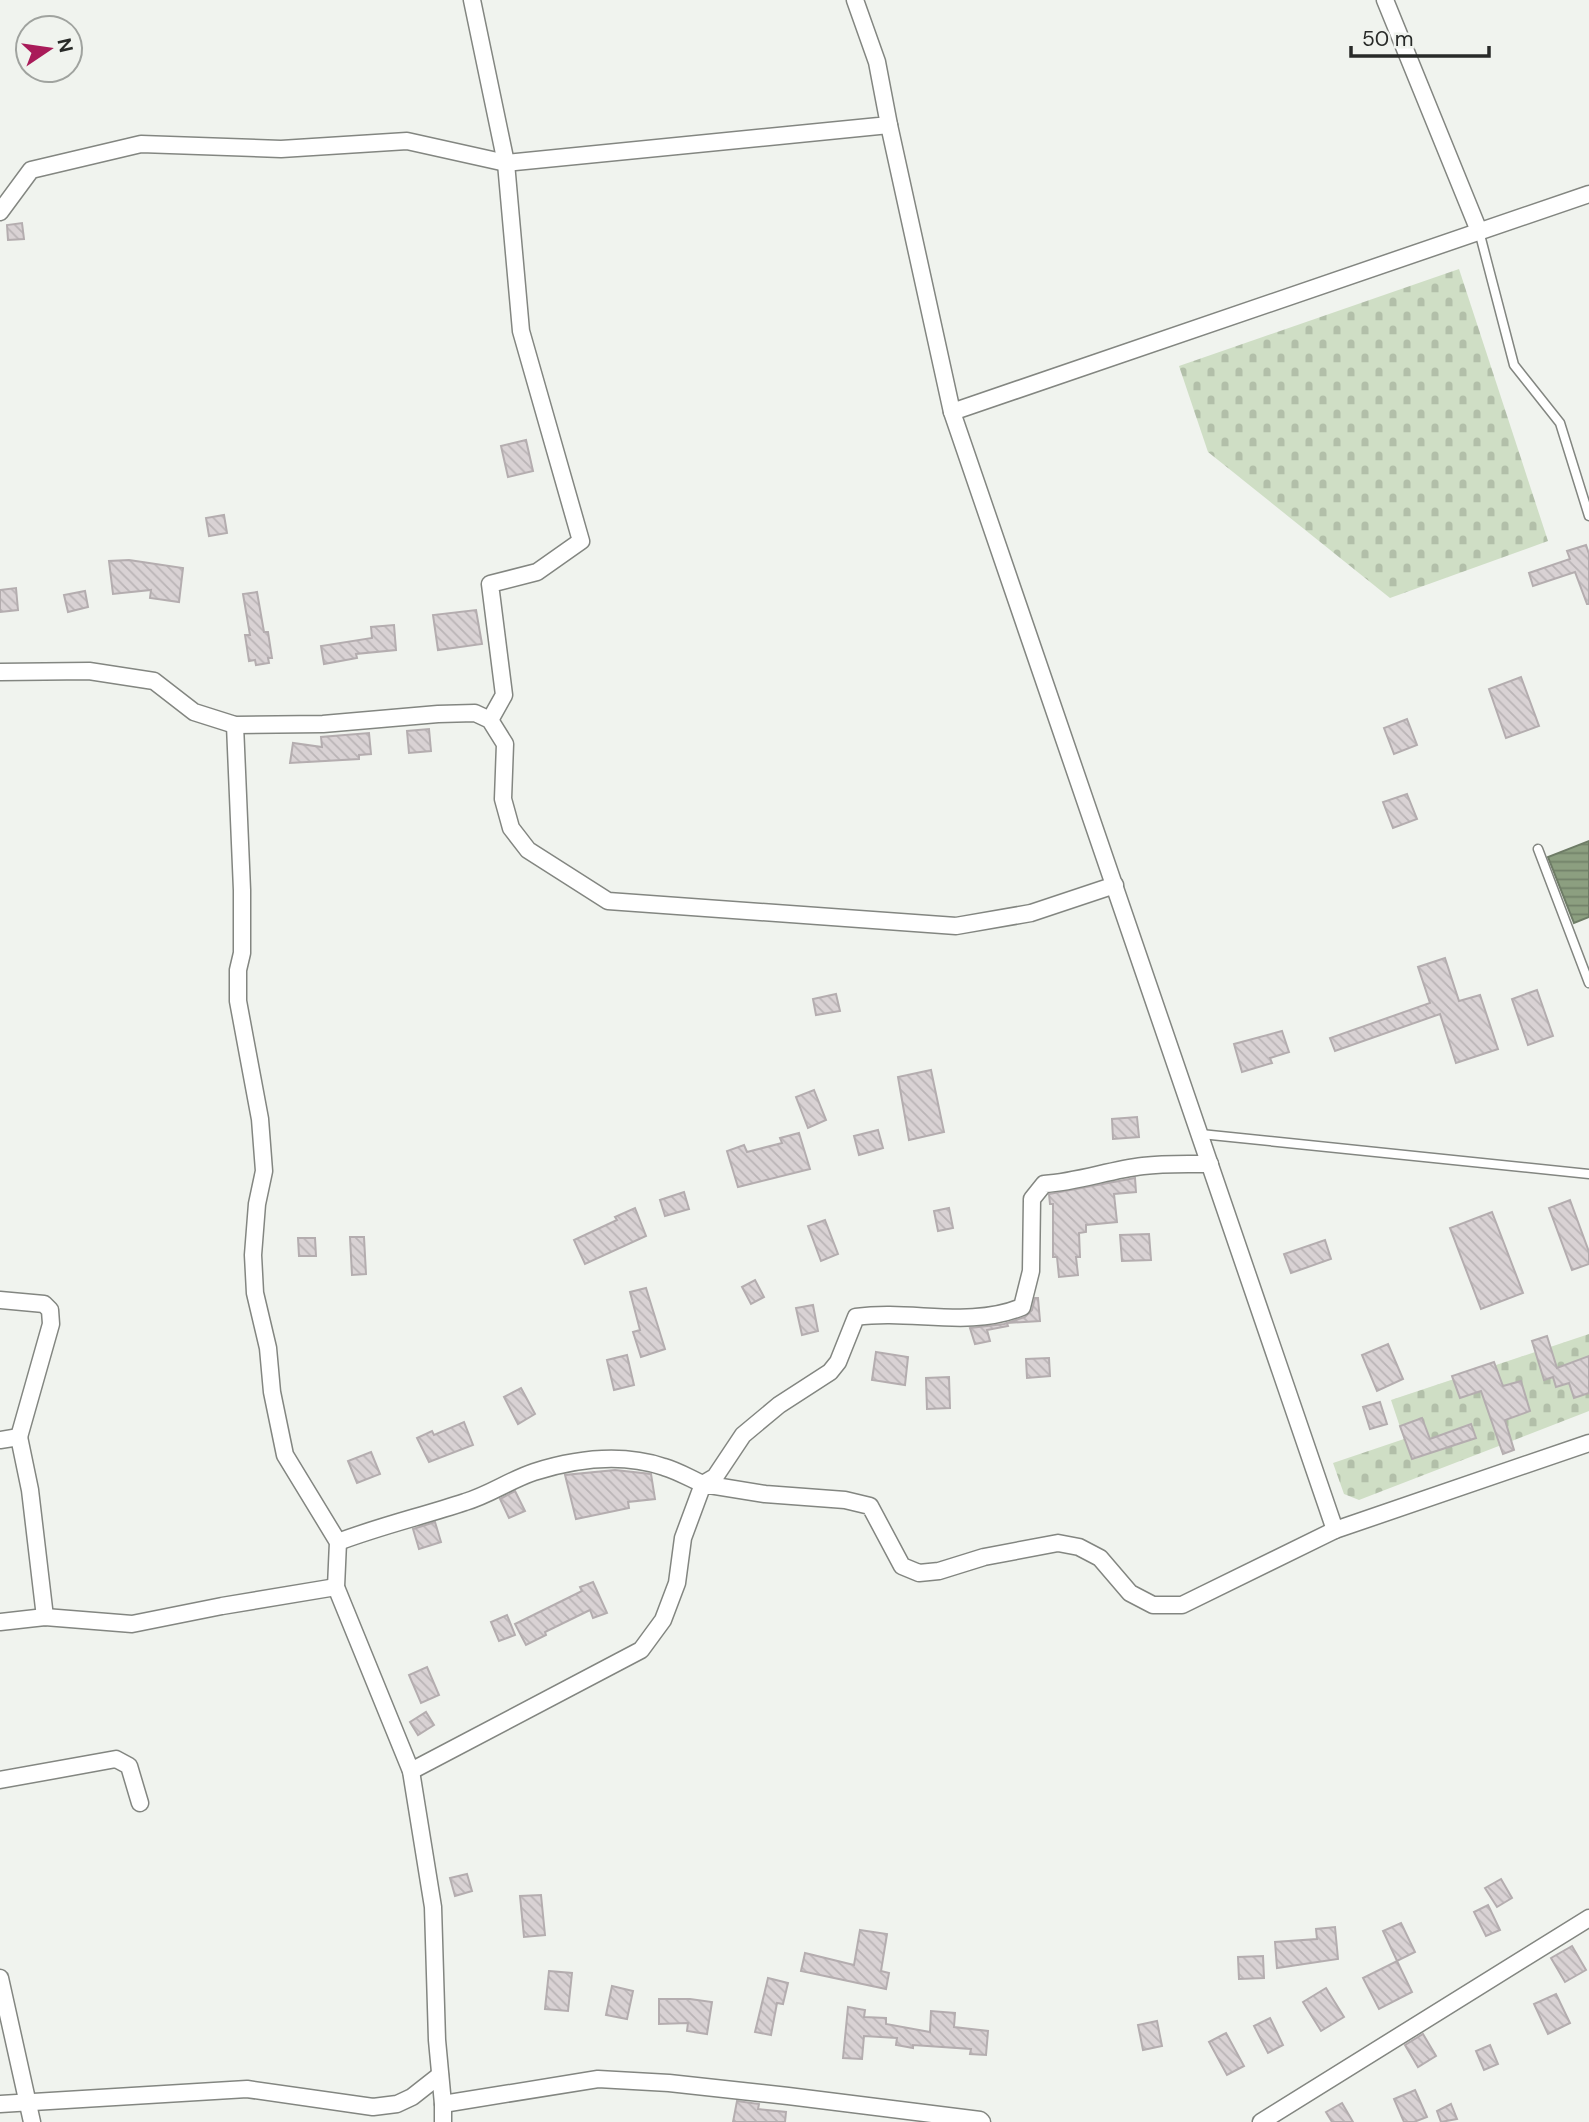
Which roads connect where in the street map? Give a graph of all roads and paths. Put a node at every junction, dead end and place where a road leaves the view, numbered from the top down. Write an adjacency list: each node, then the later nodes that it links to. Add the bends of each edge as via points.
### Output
1 (472, 0): 5 (street)
2 (855, 0): 4 (street, via 877,62)
3 (1385, 0): 8 (street)
4 (889, 125): 5 (street); 9 (street)
5 (506, 163): 7 (street, via 407,142 281,149 141,144 31,170); 12 (street, via 521,331 581,541 537,572 490,584 505,695)
6 (1589, 194): 8 (street)
7 (0, 212)
8 (1479, 231): 9 (street); 10 (lane, via 1514,365 1560,424)
9 (952, 412): 15 (street)
10 (1589, 516)
11 (0, 672): 13 (street, via 89,671 154,681 194,712)
12 (490, 720): 13 (street, via 475,713); 15 (street, via 505,744 503,799 511,828 528,850 608,901 956,926 1031,913)
13 (235, 725): 26 (street, via 242,890 238,1001 260,1119 264,1171 253,1255 255,1293 285,1455)
14 (1538, 849): 16 (lane)
15 (1115, 885): 17 (street)
16 (1589, 983)
17 (1200, 1134): 18 (street); 19 (lane)
18 (1210, 1164): 24 (street, via 1144,1166 1044,1184 1032,1199 1031,1271 1022,1307 967,1319 856,1317 830,1372 743,1435 715,1477); 25 (street)
19 (1589, 1174)
20 (0, 1300): 21 (street, via 44,1304 50,1310 51,1324)
21 (19, 1437): 22 (street); 28 (street)
22 (0, 1440)
23 (1589, 1443): 25 (street)
24 (703, 1484): 25 (street, via 870,1506 902,1566 919,1573 1058,1543 1079,1547 1100,1558 1130,1593 1153,1605 1182,1605); 26 (street, via 664,1466 589,1459 532,1473 467,1502); 30 (street, via 683,1538 677,1583 663,1620 641,1650)
25 (1335, 1531)
26 (338, 1542): 27 (street)
27 (336, 1587): 28 (street, via 132,1625); 30 (street)
28 (45, 1616): 29 (street)
29 (0, 1622)
30 (411, 1771): 35 (street, via 433,1907)
31 (0, 1780): 32 (street, via 116,1759 129,1766)
32 (140, 1803)
33 (1589, 1918): 42 (street)
34 (0, 1978): 36 (street)
35 (440, 2075): 36 (street, via 412,2097 373,2107 247,2089); 38 (street)
36 (27, 2101): 37 (street); 39 (street)
37 (0, 2104)
38 (443, 2104): 40 (street); 41 (street, via 598,2079 891,2107)
39 (32, 2122)
40 (443, 2122)
41 (982, 2122)
42 (1261, 2122)

